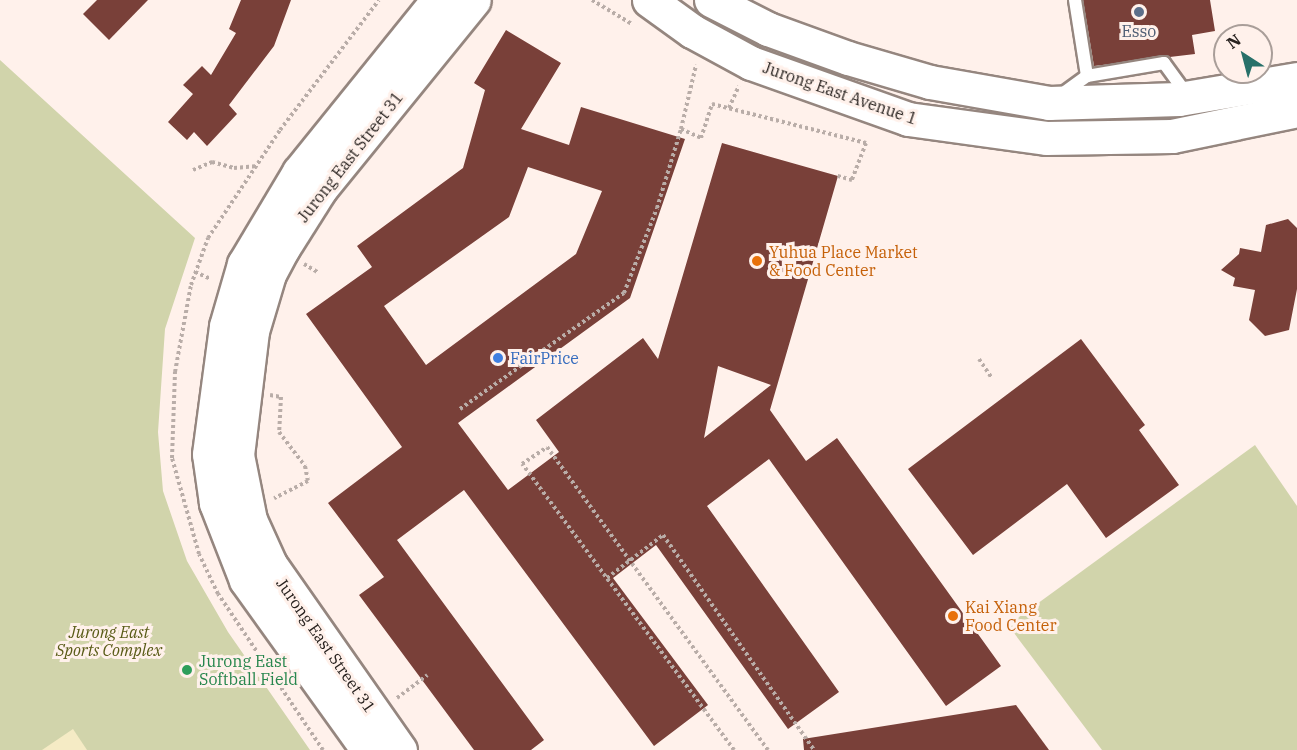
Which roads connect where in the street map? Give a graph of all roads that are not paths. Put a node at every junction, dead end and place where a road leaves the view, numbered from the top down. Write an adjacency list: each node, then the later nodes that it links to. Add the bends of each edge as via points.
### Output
1 (438, 0): 11 (street, Jurong East Street 31, via 299,172 244,264 226,326 209,454 216,503 246,580)
2 (474, 0): 12 (street, Jurong East Street 31, via 321,188 282,248 269,274 252,331 237,455 250,520 270,564)
3 (649, 0): 10 (street, Jurong East Avenue 1, via 692,31 751,63 908,119 1046,138 1172,136)
4 (711, 0): 9 (street, via 768,29 849,58 930,82)
5 (1075, 0): 6 (lane)
6 (1087, 76): 8 (lane, via 1164,63); 9 (lane)
7 (1297, 79): 8 (street)
8 (1190, 98): 9 (street)
9 (1049, 103)
10 (1297, 110)
11 (368, 750)
12 (400, 750)

